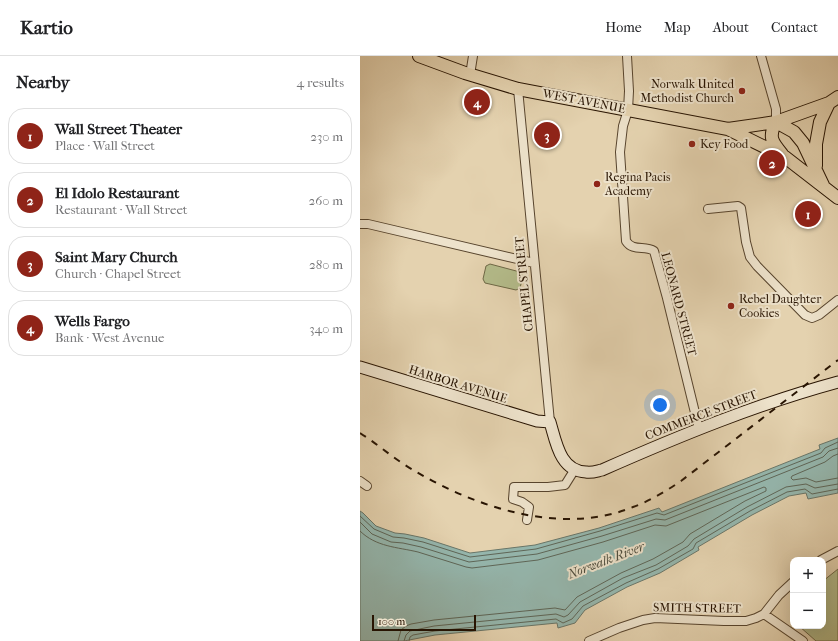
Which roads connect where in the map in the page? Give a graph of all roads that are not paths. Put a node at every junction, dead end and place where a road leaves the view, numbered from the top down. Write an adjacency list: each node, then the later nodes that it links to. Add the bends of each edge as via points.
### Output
1 (419, 56): 5 (main road, WEST AVENUE)
2 (473, 56): 5 (street)
3 (627, 56): 8 (street)
4 (761, 56): 9 (street, via 776,109)
5 (470, 75): 6 (main road, WEST AVENUE)
6 (518, 89): 8 (main road, WEST AVENUE); 17 (street, CHAPEL STREET)
7 (834, 100): 9 (main road, WEST AVENUE); 12 (main road, via 820,122 816,144)
8 (628, 110): 10 (main road, WEST AVENUE); 22 (street, LEONARD STREET, via 620,152 626,241 634,248 649,248 654,252)
9 (776, 122): 10 (main road, WEST AVENUE); 11 (main road, via 771,136); 12 (main road, via 794,132 803,143)
10 (728, 129): 11 (main road)
11 (785, 157): 13 (main road)
12 (816, 169): 13 (main road)
13 (824, 186): 14 (main road)
14 (838, 198)
15 (708, 209): 18 (street, via 738,206 741,208 750,256 805,315 812,318 819,315)
16 (360, 224): 17 (street)
17 (534, 263): 21 (street, CHAPEL STREET)
18 (838, 300)
19 (360, 367): 21 (main road, HARBOR AVENUE, via 529,419)
20 (838, 382): 22 (main road, COMMERCE STREET, via 794,394)
21 (550, 422): 23 (main road, CHAPEL STREET, via 559,451 569,466)
22 (699, 429): 23 (main road, COMMERCE STREET, via 602,470 585,472)
23 (575, 469): 24 (street, via 565,485 514,487 513,498 528,507)
24 (527, 520)
25 (838, 551): 26 (street)
26 (826, 557)
27 (790, 585): 28 (street)
28 (764, 614): 29 (street, SMITH STREET, via 746,621 655,618 619,628); 30 (street)
29 (589, 641)
30 (803, 641)

